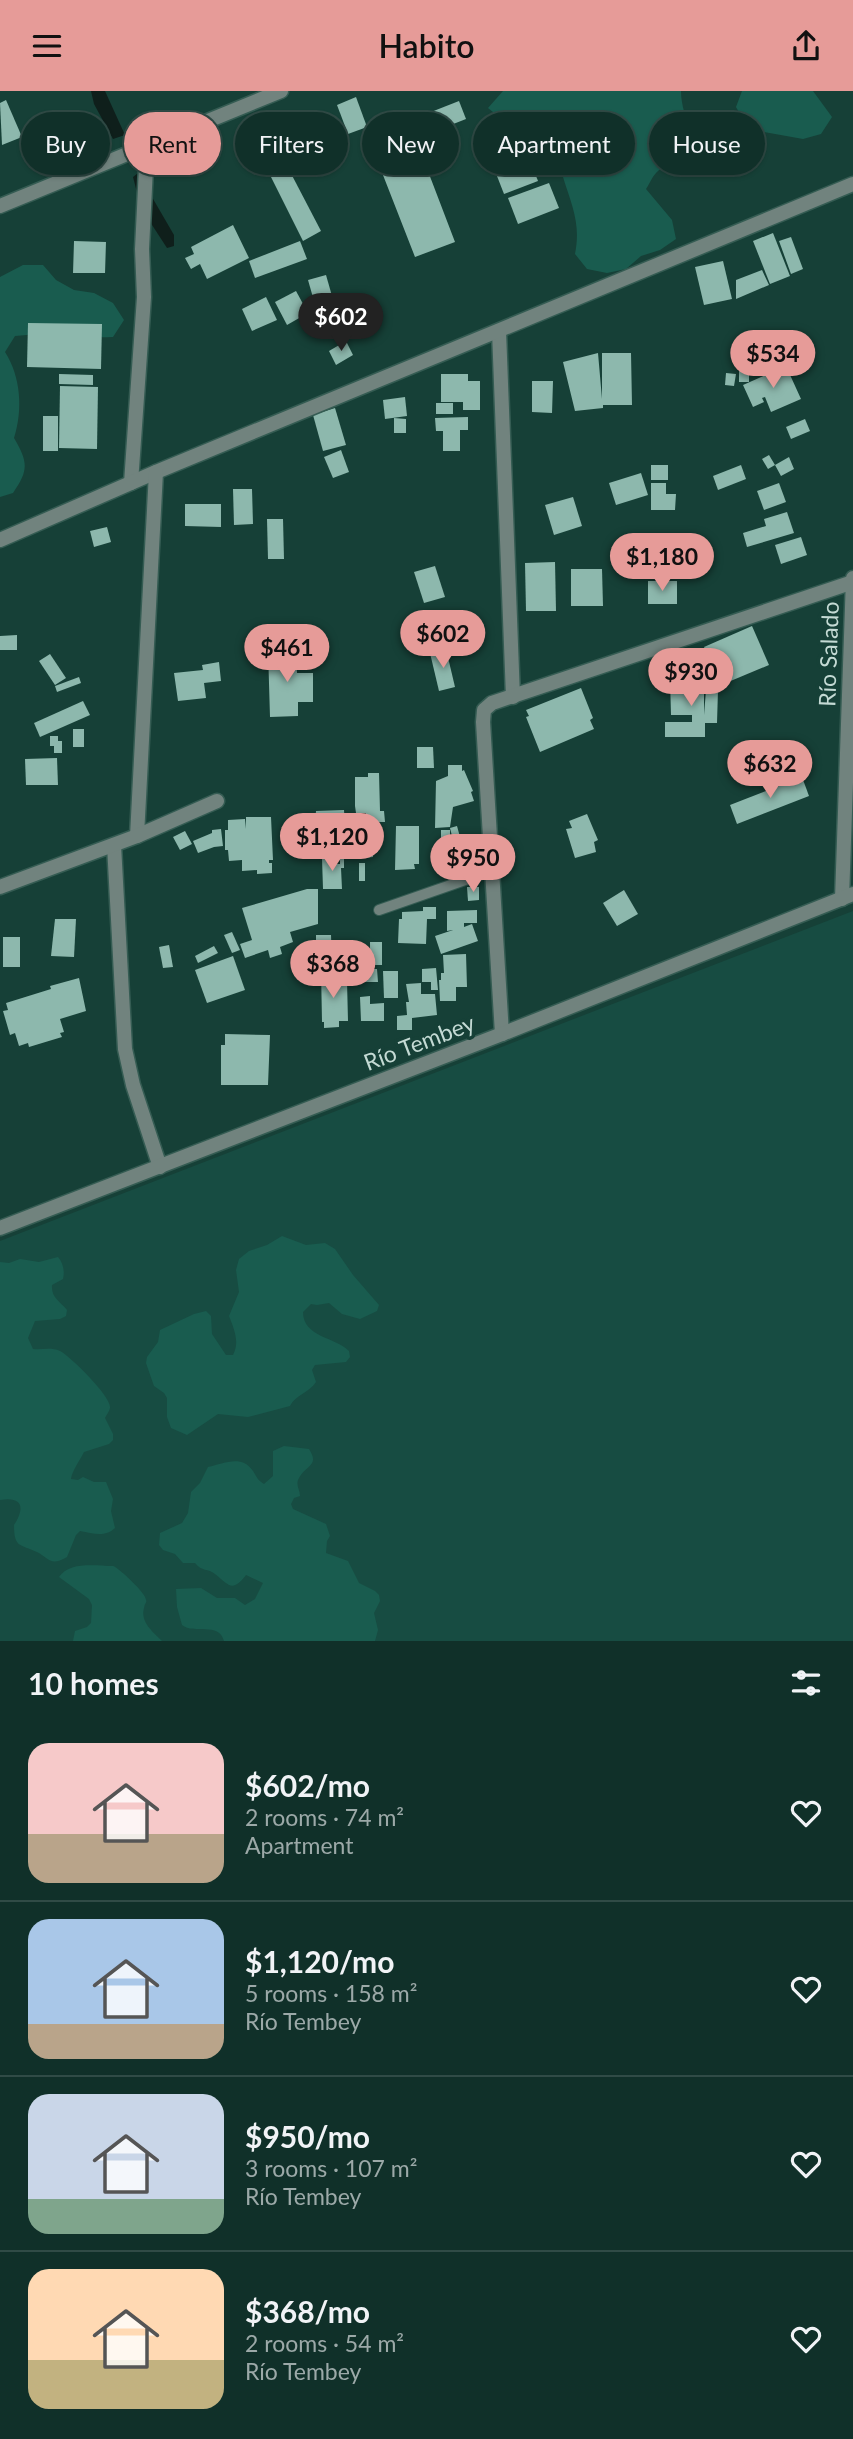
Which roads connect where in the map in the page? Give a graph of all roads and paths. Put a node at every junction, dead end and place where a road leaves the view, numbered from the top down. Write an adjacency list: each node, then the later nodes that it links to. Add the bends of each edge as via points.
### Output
1 (281, 91): 2 (street)
2 (221, 116)
3 (124, 156): 6 (street)
4 (146, 175): 9 (street, via 144,297)
5 (853, 184): 7 (street)
6 (0, 206)
7 (499, 331): 8 (street); 13 (street)
8 (156, 472): 9 (street); 15 (street)
9 (131, 483): 10 (street)
10 (0, 540)
11 (853, 580): 12 (street, Río Salado); 13 (street)
12 (852, 614): 19 (street, Río Salado)
13 (513, 697): 17 (street, via 484,710)
14 (217, 801): 15 (street)
15 (137, 836): 16 (street)
16 (114, 845): 18 (street); 22 (street, via 125,1049)
17 (491, 871): 20 (lane); 21 (street)
18 (0, 887)
19 (847, 897): 21 (street, Río Tembey)
20 (379, 910)
21 (502, 1034): 22 (street, Río Tembey)
22 (160, 1167): 23 (street, Río Tembey)
23 (0, 1228)

